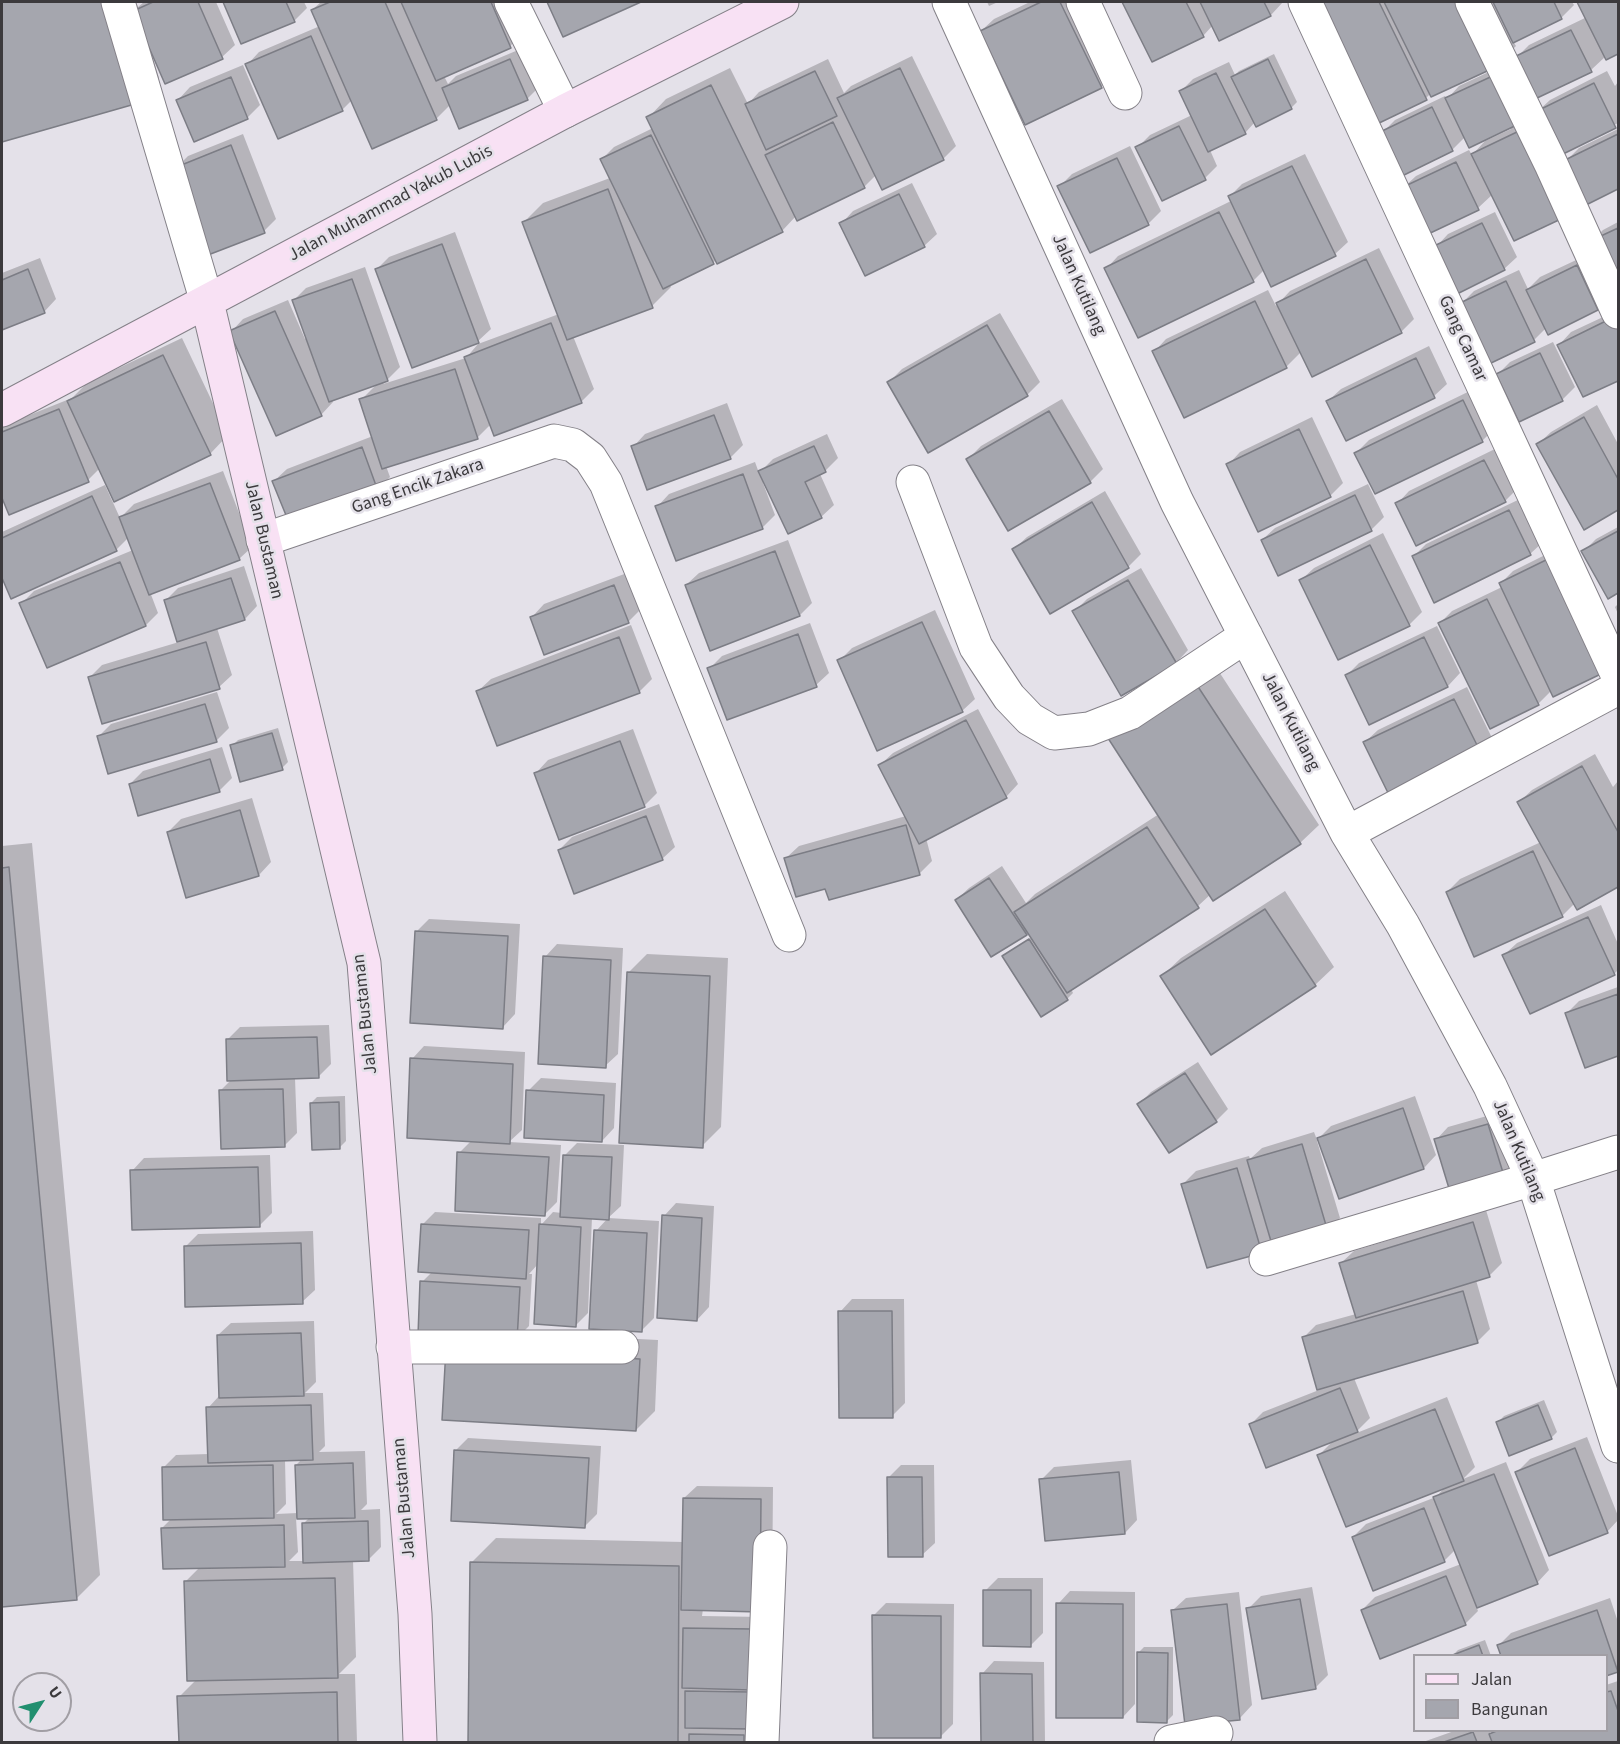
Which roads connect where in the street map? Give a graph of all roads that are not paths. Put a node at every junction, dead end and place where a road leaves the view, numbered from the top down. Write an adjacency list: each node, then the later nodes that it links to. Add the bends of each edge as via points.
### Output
1 (118, 2): 10 (street)
2 (511, 2): 9 (street)
3 (782, 2): 9 (main road, Jalan Muhammad Yakub Lubis)
4 (949, 2): 15 (street, Jalan Kutilang, via 1177,502)
5 (1083, 2): 8 (street)
6 (1305, 2): 16 (street, Gang Camar)
7 (1472, 2): 11 (street)
8 (1125, 93)
9 (565, 111): 10 (main road, Jalan Muhammad Yakub Lubis)
10 (207, 302): 12 (main road, Jalan Muhammad Yakub Lubis); 14 (main road, Jalan Bustaman)
11 (1618, 312)
12 (2, 410)
13 (913, 482): 15 (street, via 976,646 1009,697 1030,719 1054,733 1089,729 1130,713)
14 (263, 540): 19 (street, Gang Encik Zakara, via 554,441 573,445 590,458 606,483); 23 (main road, Jalan Bustaman, via 364,963)
15 (1246, 636): 18 (street, Jalan Kutilang)
16 (1618, 676)
17 (1618, 687): 18 (street)
18 (1347, 833): 21 (street, Jalan Kutilang, via 1403,925 1491,1086)
19 (789, 935)
20 (1618, 1152): 21 (street)
21 (1533, 1179): 22 (street); 25 (street, Jalan Kutilang)
22 (1266, 1258)
23 (393, 1347): 24 (street); 28 (main road, Jalan Bustaman, via 415,1614)
24 (622, 1347)
25 (1618, 1446)
26 (770, 1547): 29 (street)
27 (1216, 1732): 30 (street)
28 (420, 1743)
29 (762, 1743)
30 (1172, 1743)

